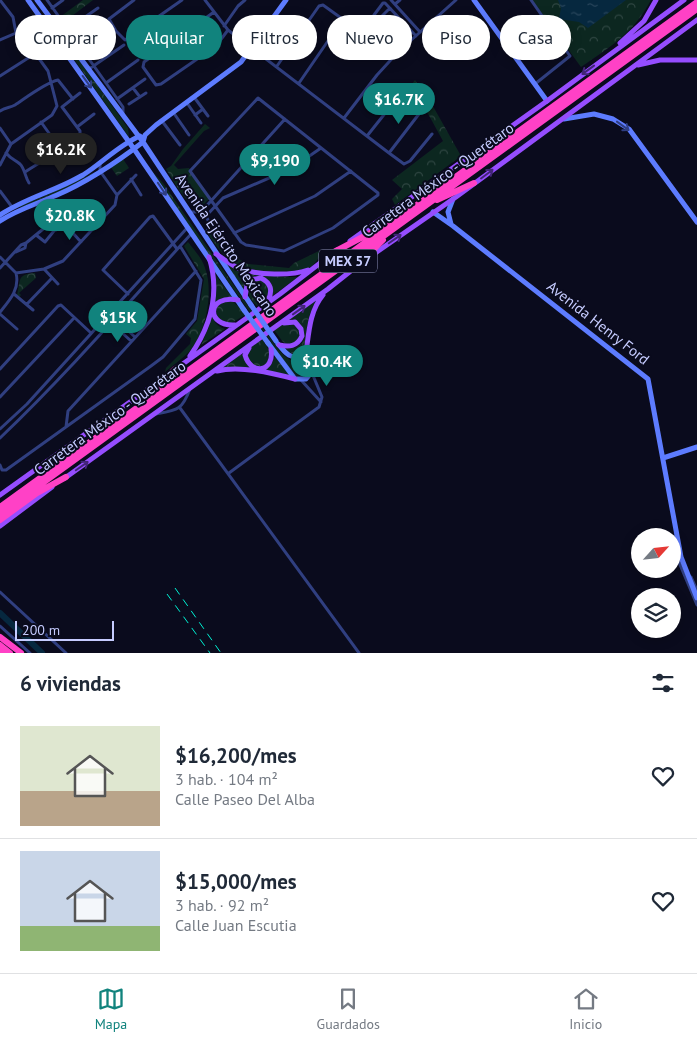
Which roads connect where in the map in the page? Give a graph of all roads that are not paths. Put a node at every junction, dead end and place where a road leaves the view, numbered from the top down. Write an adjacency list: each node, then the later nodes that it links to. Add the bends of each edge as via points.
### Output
1 (0, 0): 32 (street, via 13,18)
2 (28, 0): 25 (street, Avenida Ejército Mexicano)
3 (37, 0): 26 (street, Avenida Ejército Mexicano)
4 (47, 0): 20 (street)
5 (63, 0): 20 (street)
6 (134, 0): 7 (street, via 109,19 122,39 127,39)
7 (182, 0)
8 (205, 0): 24 (street)
9 (245, 0): 31 (street)
10 (286, 0): 29 (street)
11 (391, 0): 19 (street)
12 (400, 0): 19 (street)
13 (456, 0): 34 (street)
14 (474, 0): 60 (street)
15 (531, 0): 60 (street, via 570,56)
16 (656, 0): 41 (main road, via 644,21)
17 (684, 0): 41 (main road)
18 (697, 2): 133 (highway, Carretera México - Querétaro / MEX 57)
19 (395, 4): 34 (street)
20 (52, 8): 27 (street)
21 (98, 8): 28 (street)
22 (390, 8): 22 (street, via 379,19 374,15 383,3); 37 (street)
23 (697, 8): 120 (highway, Carretera México - Querétaro / MEX 57)
24 (214, 12): 31 (street); 33 (street, via 144,62 143,67 156,85 216,46)
25 (39, 15)
26 (48, 15)
27 (56, 15)
28 (88, 15)
29 (276, 15)
30 (697, 20): 54 (main road)
31 (224, 26): 33 (street)
32 (15, 28)
33 (228, 30): 36 (street)
34 (420, 32): 37 (street)
35 (15, 33): 38 (street)
36 (232, 33)
37 (416, 36): 39 (street)
38 (1, 38)
39 (412, 40)
40 (124, 45): 53 (street)
41 (604, 59): 68 (main road, one-way to 68)
42 (25, 60): 55 (street)
43 (41, 60): 57 (street)
44 (71, 60): 94 (street, Avenida Ejército Mexicano, one-way to 94)
45 (86, 60): 53 (street, Avenida Ejército Mexicano)
46 (88, 60): 53 (street)
47 (138, 60): 59 (street)
48 (242, 60): 65 (street)
49 (269, 60): 52 (street)
50 (391, 60): 80 (street)
51 (697, 60): 54 (main road, via 660,60)
52 (277, 66): 58 (street); 58 (street, via 323,5 341,18 341,22)
53 (92, 68): 59 (street); 77 (street, Avenida Ejército Mexicano)
54 (630, 68): 82 (main road)
55 (0, 76)
56 (145, 79): 61 (street)
57 (52, 81): 66 (street, via 59,80); 72 (street); 74 (street)
58 (300, 81): 80 (street)
59 (106, 83): 67 (street)
60 (535, 84): 68 (street)
61 (133, 88): 64 (street); 67 (street)
62 (80, 93): 66 (street)
63 (146, 93): 64 (street)
64 (140, 97): 70 (street)
65 (194, 97): 69 (street); 73 (street)
66 (73, 99): 71 (street)
67 (117, 99): 77 (street, via 123,107)
68 (546, 101): 144 (main road)
69 (186, 103): 75 (street); 78 (street)
70 (129, 104)
71 (62, 107): 72 (street); 86 (street)
72 (56, 109): 84 (street)
73 (203, 109): 78 (street); 79 (street)
74 (0, 111)
75 (173, 112): 83 (street); 90 (street)
76 (94, 114): 86 (street)
77 (123, 114): 91 (street, Avenida Ejército Mexicano)
78 (195, 115): 85 (street)
79 (208, 116)
80 (344, 118): 92 (street)
81 (285, 119): 99 (street); 118 (street); 118 (street, via 258,98 202,157 190,171)
82 (561, 119): 113 (main road, one-way to 82); 132 (street, one-way to 132, via 594,114 621,123 632,133)
83 (162, 121): 89 (street); 98 (street)
84 (41, 122): 96 (street); 101 (street)
85 (201, 123)
86 (77, 127): 93 (street, via 80,133)
87 (0, 129): 96 (street)
88 (432, 134): 103 (street, via 408,163 404,164)
89 (145, 135): 91 (street); 95 (street)
90 (189, 135)
91 (138, 136): 94 (street); 95 (street, Avenida Ejército Mexicano)
92 (366, 136): 103 (street); 103 (street, via 404,92 422,106 422,110)
93 (72, 140)
94 (129, 142): 100 (street, Avenida Ejército Mexicano); 104 (street)
95 (143, 142): 100 (street); 124 (street, Avenida Ejército Mexicano)
96 (11, 144): 102 (street)
97 (68, 145): 101 (street)
98 (180, 145)
99 (321, 148): 108 (street); 121 (street, via 292,168 223,198)
100 (134, 149): 107 (street); 135 (street, Avenida Ejército Mexicano, one-way to 135)
101 (61, 150): 109 (street)
102 (6, 153): 105 (street); 109 (street)
103 (389, 153)
104 (100, 163): 106 (street); 107 (street)
105 (0, 165)
106 (88, 171): 107 (street); 122 (street, via 54,190)
107 (100, 171): 115 (street); 123 (street, via 58,195)
108 (351, 171): 138 (street, via 315,196); 138 (street, via 379,195 333,228 282,251 246,245)
109 (25, 172): 112 (street)
110 (136, 175): 111 (street)
111 (131, 180): 115 (street); 116 (street)
112 (29, 183)
113 (474, 184): 117 (main road); 120 (highway)
114 (0, 191): 122 (street)
115 (116, 195): 130 (street, via 115,206)
116 (141, 195)
117 (456, 197): 126 (main road); 134 (street, via 448,212)
118 (211, 201): 121 (street); 125 (street)
119 (84, 203): 130 (street)
120 (426, 204): 133 (highway, Carretera México - Querétaro / MEX 57)
121 (215, 206): 129 (street); 138 (street)
122 (12, 207): 123 (street); 127 (street); 128 (street)
123 (22, 209): 127 (street)
124 (188, 212): 125 (street); 140 (street, Avenida Ejército Mexicano)
125 (201, 212): 129 (street)
126 (433, 212): 134 (street, Avenida Henry Ford); 150 (main road, one-way to 126)
127 (11, 214): 131 (street)
128 (0, 215)
129 (206, 216): 140 (street, via 209,224)
130 (102, 219): 141 (street)
131 (0, 221)
132 (697, 222)
133 (393, 225): 144 (highway); 150 (highway); 198 (highway, Carretera México - Querétaro / MEX 57); 209 (highway, Carretera México - Querétaro / MEX 57)
134 (453, 226): 203 (street, Avenida Henry Ford, via 648,379)
135 (188, 227): 137 (street, Avenida Ejército Mexicano); 142 (street)
136 (57, 229): 139 (street, via 48,225); 139 (street, via 45,242); 141 (street, via 62,221)
137 (192, 233): 143 (street); 147 (street, Avenida Ejército Mexicano)
138 (234, 233)
139 (36, 235): 148 (street, via 21,245)
140 (204, 236): 145 (street, Avenida Ejército Mexicano)
141 (81, 242): 152 (street, via 63,261)
142 (173, 243): 143 (street); 156 (street); 161 (street, via 150,216 103,268)
143 (179, 247): 153 (street); 157 (street)
144 (334, 252): 149 (main road)
145 (216, 254): 149 (main road, via 249,271 290,274); 162 (street, Avenida Ejército Mexicano)
146 (0, 257): 148 (street)
147 (208, 258): 163 (street, Avenida Ejército Mexicano); 183 (main road, via 215,287 207,326 200,343)
148 (6, 262): 151 (street); 154 (street)
149 (320, 263): 165 (main road)
150 (356, 267): 159 (main road)
151 (0, 268)
152 (44, 269): 154 (street); 155 (street)
153 (196, 270): 177 (street); 199 (street, via 201,283 195,319 163,357)
154 (16, 273): 160 (street)
155 (52, 278): 158 (street); 164 (street)
156 (141, 279): 157 (street); 161 (street)
157 (146, 283): 171 (street)
158 (58, 284)
159 (328, 289): 173 (main road, one-way to 159); 182 (main road, via 314,309)
160 (14, 294): 164 (street); 167 (street)
161 (128, 294): 168 (street)
162 (245, 297): 165 (main road, via 250,280 261,278 271,289); 180 (street, Avenida Ejército Mexicano, bridge)
163 (238, 300): 174 (main road, via 221,300 214,312 224,325); 181 (street, Avenida Ejército Mexicano, bridge)
164 (27, 304): 166 (street)
165 (265, 304): 174 (main road)
166 (33, 310)
167 (0, 313): 175 (street)
168 (110, 314): 170 (street); 171 (street)
169 (74, 318): 176 (street); 184 (street, via 58,306); 194 (street)
170 (106, 318): 172 (street); 176 (street)
171 (115, 319): 172 (street); 177 (street)
172 (111, 323): 178 (street); 190 (street)
173 (281, 323): 179 (main road); 180 (main road, via 295,322 301,328 302,336 298,344 292,346)
174 (236, 325): 183 (main road)
175 (17, 329)
176 (91, 333): 188 (street)
177 (135, 337): 178 (street)
178 (131, 342): 199 (street, via 68,411)
179 (255, 342): 181 (main road, via 245,355 249,364 256,368 271,362); 186 (main road)
180 (278, 343): 182 (street, Avenida Ejército Mexicano, via 287,354)
181 (271, 349): 191 (street, Avenida Ejército Mexicano)
182 (305, 359): 187 (street)
183 (187, 360): 185 (main road)
184 (0, 369)
185 (175, 369): 198 (highway); 207 (main road)
186 (214, 371): 191 (main road, via 230,368); 193 (main road)
187 (311, 373): 191 (street, via 306,379); 195 (street, via 322,396)
188 (53, 375): 189 (street); 190 (street)
189 (49, 379): 192 (street); 200 (street)
190 (58, 379): 192 (street)
191 (298, 379): 195 (street)
192 (54, 384): 201 (street)
193 (190, 387): 196 (street); 197 (main road)
194 (0, 398)
195 (321, 402): 205 (street, via 316,410)
196 (180, 408): 197 (street); 205 (street)
197 (153, 414): 206 (main road, one-way to 197)
198 (122, 418): 208 (highway, Carretera México - Querétaro / MEX 57)
199 (66, 427): 204 (street, via 4,471)
200 (0, 429)
201 (0, 438)
202 (697, 447): 203 (street)
203 (663, 458): 211 (street, Avenida Henry Ford)
204 (0, 465)
205 (229, 473): 226 (street)
206 (66, 477): 209 (highway); 210 (main road)
207 (0, 496)
208 (0, 507)
209 (1, 517)
210 (0, 526)
211 (676, 528)
212 (681, 548): 215 (street, Avenida Henry Ford)
213 (681, 558): 217 (street, Avenida Henry Ford)
214 (681, 567): 218 (street, Avenida Henry Ford)
215 (697, 590)
216 (0, 592): 225 (street)
217 (697, 598)
218 (697, 605)
219 (0, 626): 224 (street)
220 (0, 637): 223 (highway)
221 (0, 646): 222 (highway)
222 (10, 653)
223 (21, 653)
224 (30, 653)
225 (66, 653)
226 (359, 653)

